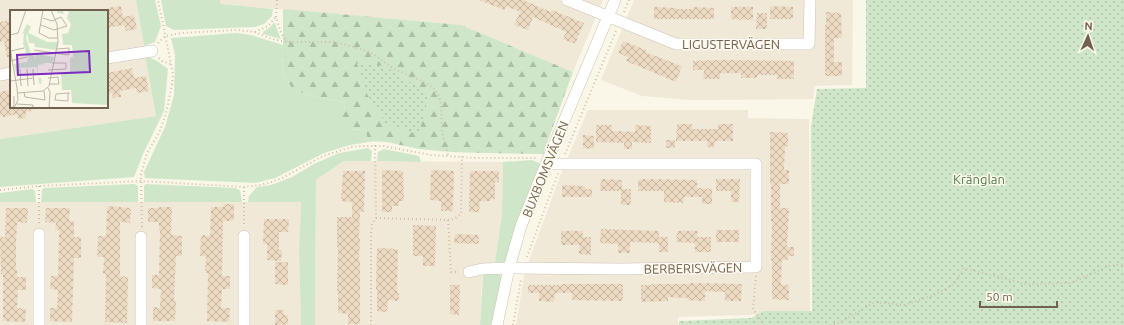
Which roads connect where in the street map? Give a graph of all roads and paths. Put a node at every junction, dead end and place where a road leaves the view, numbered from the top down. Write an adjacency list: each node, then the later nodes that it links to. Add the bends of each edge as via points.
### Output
1 (158, 0): 12 (path)
2 (277, 0): 8 (path)
3 (567, 0): 9 (street)
4 (615, 0): 9 (street)
5 (629, 0): 7 (path)
6 (810, 0): 9 (street, LIGUSTERVÄGEN, via 809,44 676,44)
7 (623, 14)
8 (276, 17): 11 (path, via 268,26); 13 (path)
9 (608, 17): 22 (street, BUXBOMSVÄGEN)
10 (618, 27): 23 (path)
11 (255, 32): 12 (path, via 206,31); 13 (path)
12 (165, 36): 14 (path); 16 (path)
13 (287, 42): 20 (path, via 334,42 351,46 373,54 394,70 429,85 440,98 442,131)
14 (152, 51): 15 (street); 16 (path, via 162,61)
15 (108, 58)
16 (171, 64): 24 (path, via 173,75 166,114 159,133 147,153)
17 (10, 74): 18 (street)
18 (0, 75)
19 (375, 146): 20 (path, via 421,154); 26 (path, via 335,151 272,182); 28 (path)
20 (448, 155): 21 (path)
21 (462, 156): 22 (path); 29 (path, via 461,214)
22 (547, 161): 23 (street, BERBERISVÄGEN); 36 (street, BUXBOMSVÄGEN)
23 (561, 164): 33 (path); 35 (street, BERBERISVÄGEN, via 756,164)
24 (140, 181): 25 (path); 26 (path); 32 (path)
25 (39, 186): 27 (path); 30 (path)
26 (244, 187): 31 (path)
27 (0, 190)
28 (376, 218): 29 (path); 42 (path, via 370,236)
29 (448, 220): 37 (path, via 452,272)
30 (39, 234): 39 (street)
31 (244, 236): 41 (street)
32 (141, 237): 40 (street)
33 (526, 260)
34 (1124, 264): 46 (path, via 1109,266 1071,283 1026,284 964,268 954,284 934,295 904,305 875,302 841,322)
35 (756, 267): 36 (street, BERBERISVÄGEN); 45 (path, via 752,309)
36 (509, 268): 37 (street, BERBERISVÄGEN); 43 (street, BUXBOMSVÄGEN)
37 (469, 272)
38 (521, 275): 44 (path)
39 (39, 325)
40 (141, 325)
41 (244, 325)
42 (370, 325)
43 (497, 325)
44 (513, 325)
45 (764, 325)
46 (830, 325)

